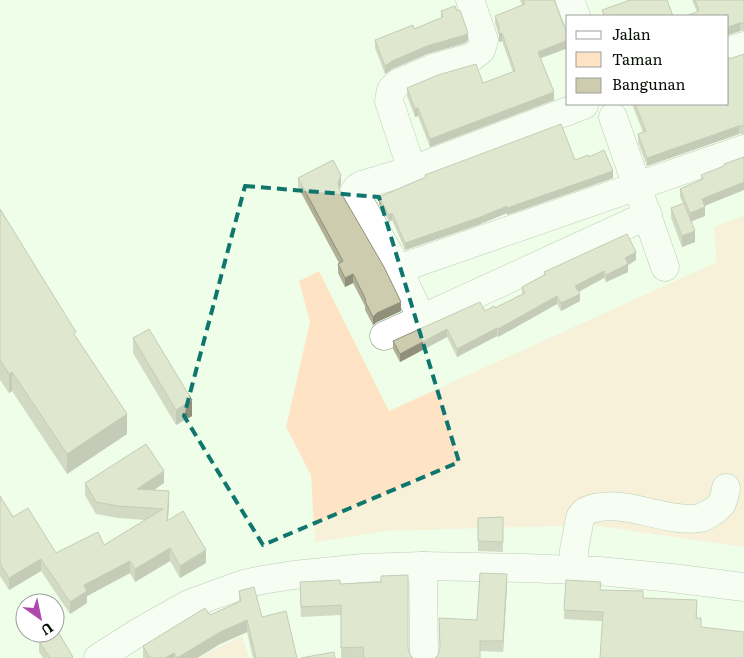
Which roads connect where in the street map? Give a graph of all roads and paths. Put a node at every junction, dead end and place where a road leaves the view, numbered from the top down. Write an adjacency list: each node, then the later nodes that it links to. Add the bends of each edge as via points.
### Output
1 (470, 0): 10 (street, via 484,40 481,50 472,57 433,68 398,83 391,90 389,101)
2 (570, 0): 3 (street)
3 (576, 15)
4 (744, 46): 5 (street)
5 (729, 52)
6 (581, 105): 10 (street)
7 (585, 105): 8 (street, via 596,117)
8 (620, 111): 11 (street)
9 (744, 149): 11 (street)
10 (412, 170): 14 (street, via 362,185 354,192)
11 (638, 185): 12 (street); 14 (street)
12 (648, 215): 13 (street); 15 (street)
13 (666, 268)
14 (398, 269): 15 (street)
15 (422, 319): 16 (street)
16 (384, 336)
17 (726, 488): 19 (street, via 722,503 701,518 680,518 604,506 582,513 574,550)
18 (423, 566): 19 (street); 21 (street, via 311,573 244,584 189,604); 22 (street)
19 (574, 570): 20 (street)
20 (744, 587)
21 (98, 658)
22 (424, 658)

